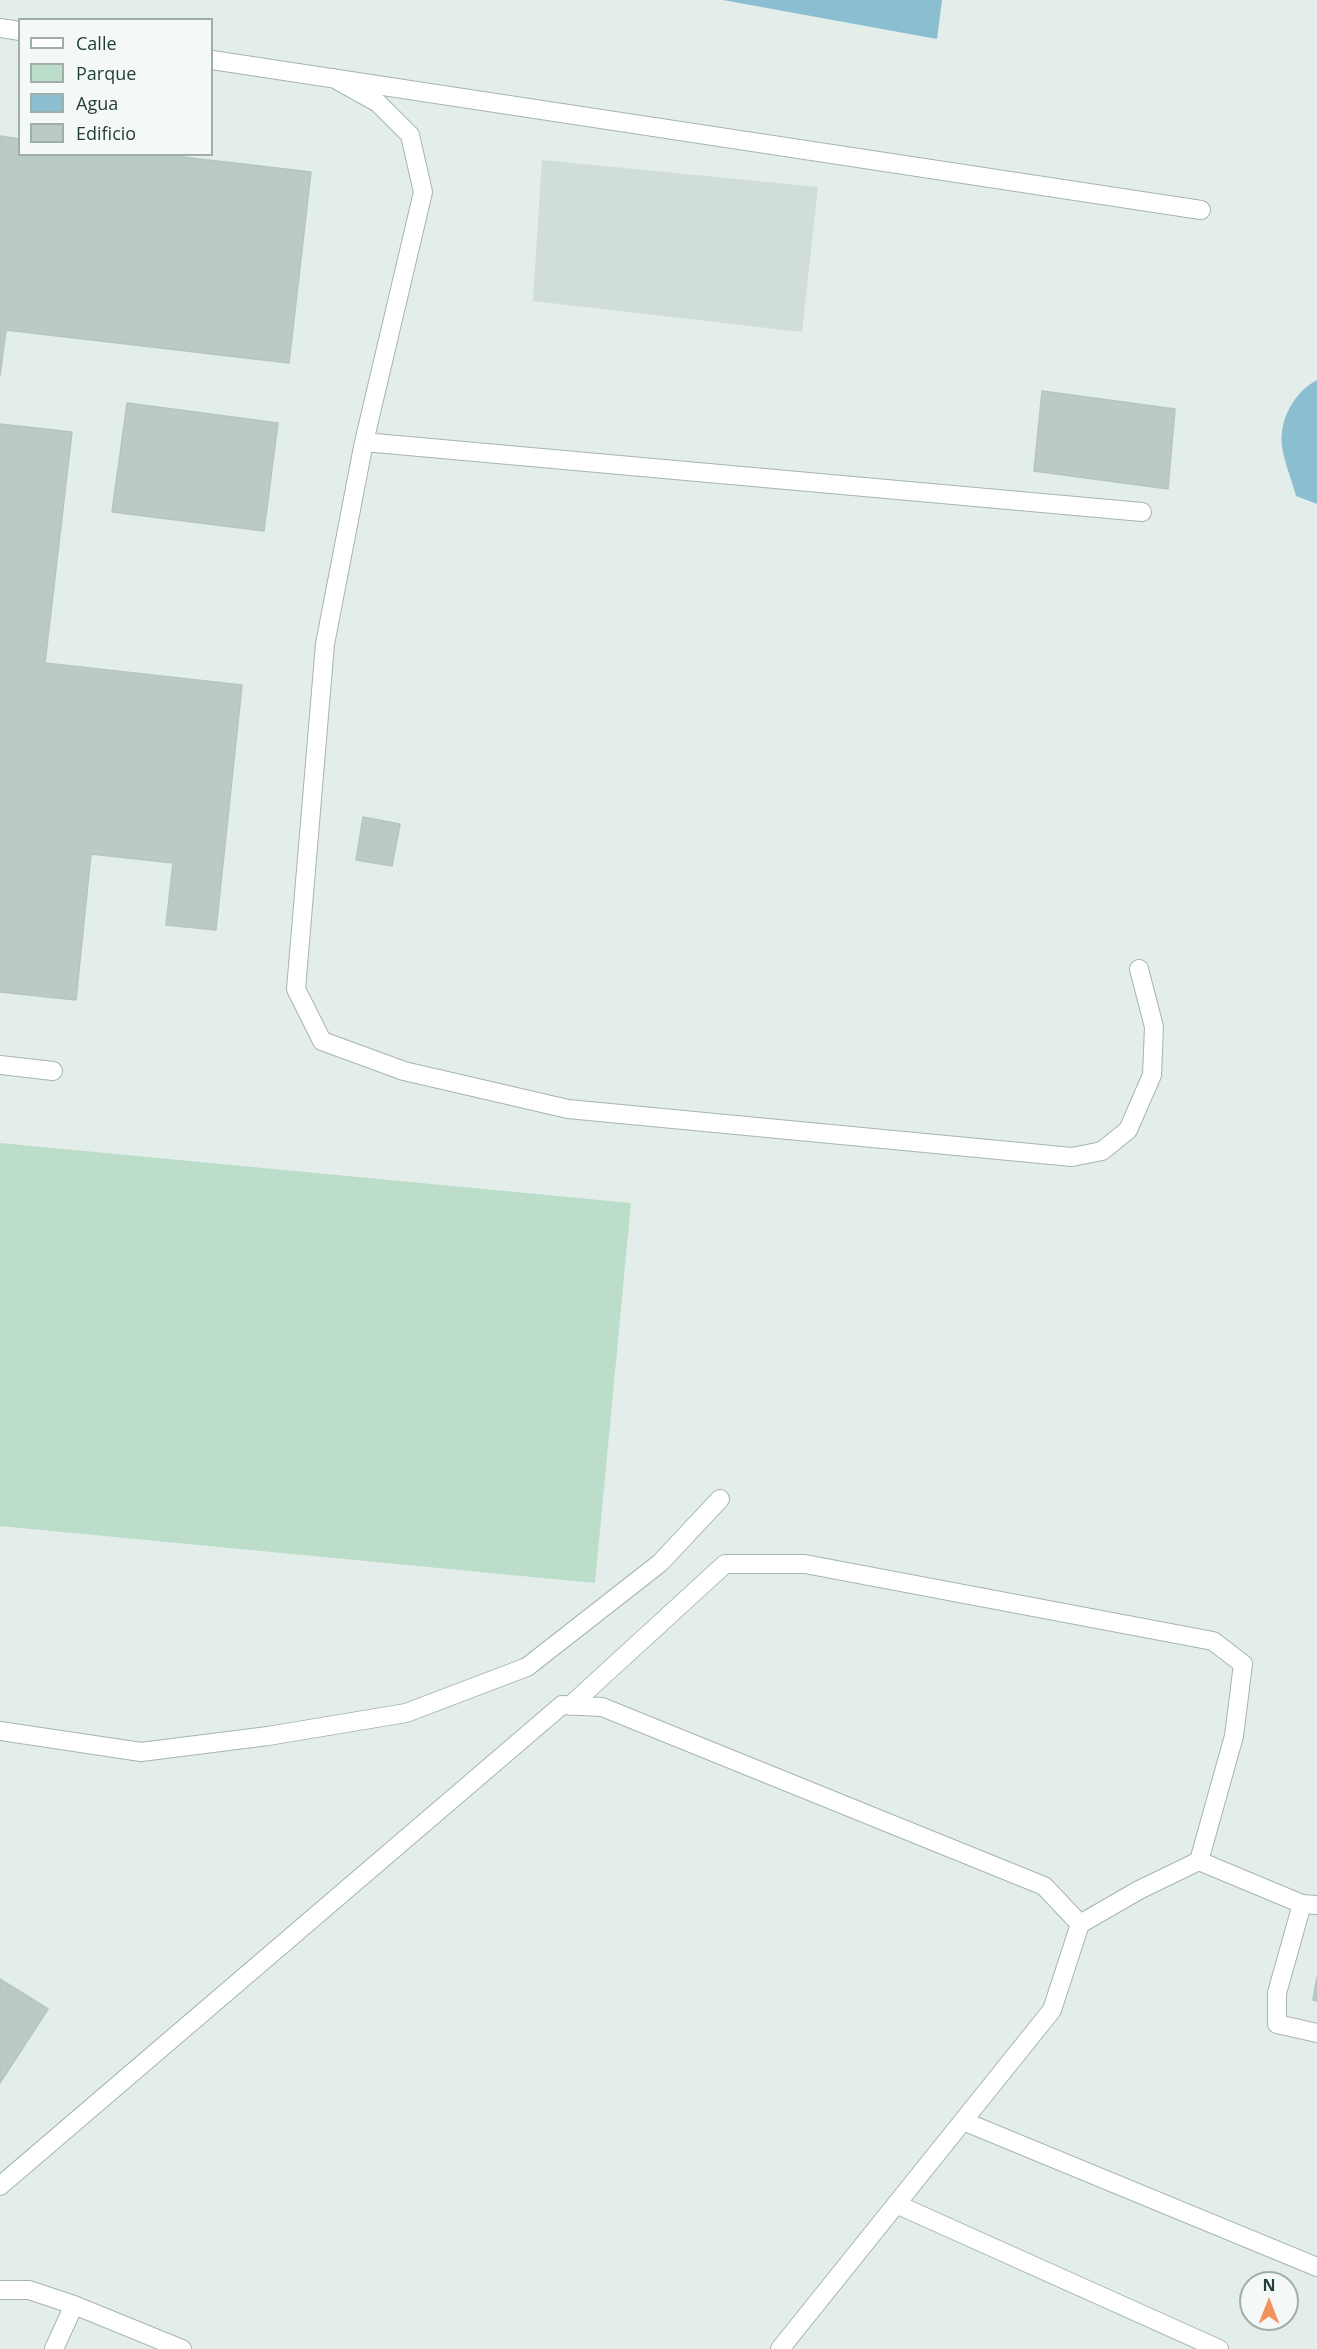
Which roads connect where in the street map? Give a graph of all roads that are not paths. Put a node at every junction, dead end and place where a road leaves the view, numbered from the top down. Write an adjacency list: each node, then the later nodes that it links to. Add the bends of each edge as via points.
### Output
1 (0, 28): 2 (lane)
2 (18, 31)
3 (213, 60): 4 (lane)
4 (333, 78): 5 (lane); 6 (lane, via 378,103 410,135 423,192)
5 (1201, 210)
6 (364, 442): 7 (lane); 8 (lane, via 325,644 296,989 322,1041 404,1071 568,1109 1072,1157 1102,1150 1128,1130 1152,1076 1154,1027)
7 (1142, 512)
8 (1139, 969)
9 (0, 1065): 10 (lane)
10 (53, 1071)
11 (720, 1499): 13 (lane, via 660,1563 527,1667 406,1713 141,1752)
12 (570, 1706): 14 (lane, via 725,1564 805,1564 1213,1641 1243,1664 1234,1736); 16 (lane, via 602,1707 1044,1886); 19 (lane, via 562,1705)
13 (0, 1731)
14 (1199, 1862): 15 (lane); 16 (lane)
15 (1310, 1904): 17 (lane, via 1277,1993 1277,2024)
16 (1080, 1924): 18 (lane, via 1052,2010)
17 (1317, 2033)
18 (963, 2121): 20 (lane); 21 (lane)
19 (0, 2186)
20 (896, 2204): 26 (lane); 27 (lane)
21 (1317, 2267)
22 (0, 2290): 23 (lane, via 29,2290)
23 (74, 2305): 24 (lane); 25 (lane)
24 (54, 2349)
25 (182, 2349)
26 (780, 2349)
27 (1219, 2349)

